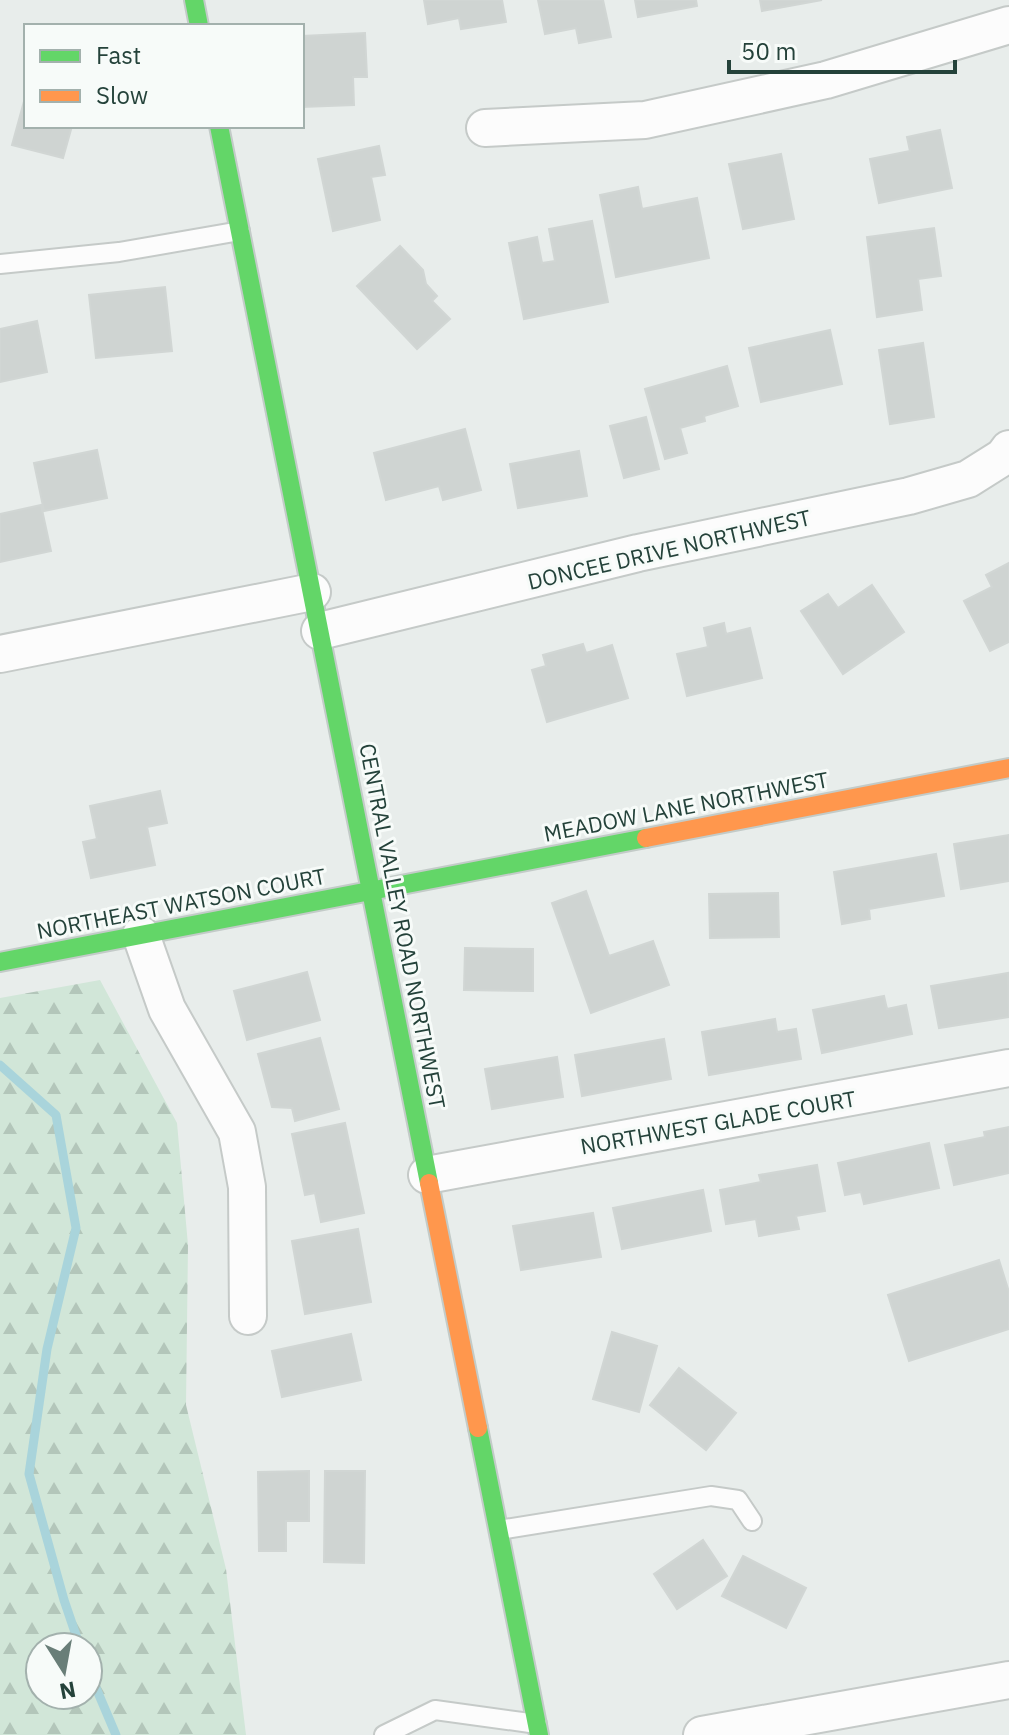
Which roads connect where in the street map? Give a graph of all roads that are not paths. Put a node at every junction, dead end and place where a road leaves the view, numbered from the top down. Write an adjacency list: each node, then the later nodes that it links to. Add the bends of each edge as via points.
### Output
1 (194, 0): 2 (main road)
2 (199, 24)
3 (1009, 25): 5 (street, via 826,80 645,120)
4 (219, 128): 6 (main road, CENTRAL VALLEY ROAD NORTHWEST)
5 (485, 128)
6 (240, 231): 7 (lane, via 119,252); 9 (main road, CENTRAL VALLEY ROAD NORTHWEST)
7 (0, 264)
8 (1009, 449): 10 (street, DONCEE DRIVE NORTHWEST, via 968,479 909,496 638,553)
9 (312, 592): 10 (main road, CENTRAL VALLEY ROAD NORTHWEST); 11 (street)
10 (320, 631): 13 (main road, CENTRAL VALLEY ROAD NORTHWEST)
11 (0, 654)
12 (1009, 768): 13 (main road, MEADOW LANE NORTHWEST)
13 (372, 891): 14 (main road, NORTHEAST WATSON COURT); 17 (main road, CENTRAL VALLEY ROAD NORTHWEST)
14 (141, 935): 15 (main road, NORTHEAST WATSON COURT); 18 (street, via 167,1009 237,1132 247,1187)
15 (0, 962)
16 (1009, 1068): 17 (street, NORTHWEST GLADE COURT)
17 (427, 1175): 20 (main road, CENTRAL VALLEY ROAD NORTHWEST)
18 (248, 1316)
19 (752, 1521): 20 (lane, via 738,1500 711,1496)
20 (499, 1530): 22 (main road, CENTRAL VALLEY ROAD NORTHWEST)
21 (1009, 1680): 24 (street)
22 (538, 1730): 23 (lane, via 435,1710)
23 (384, 1735)
24 (702, 1735)

